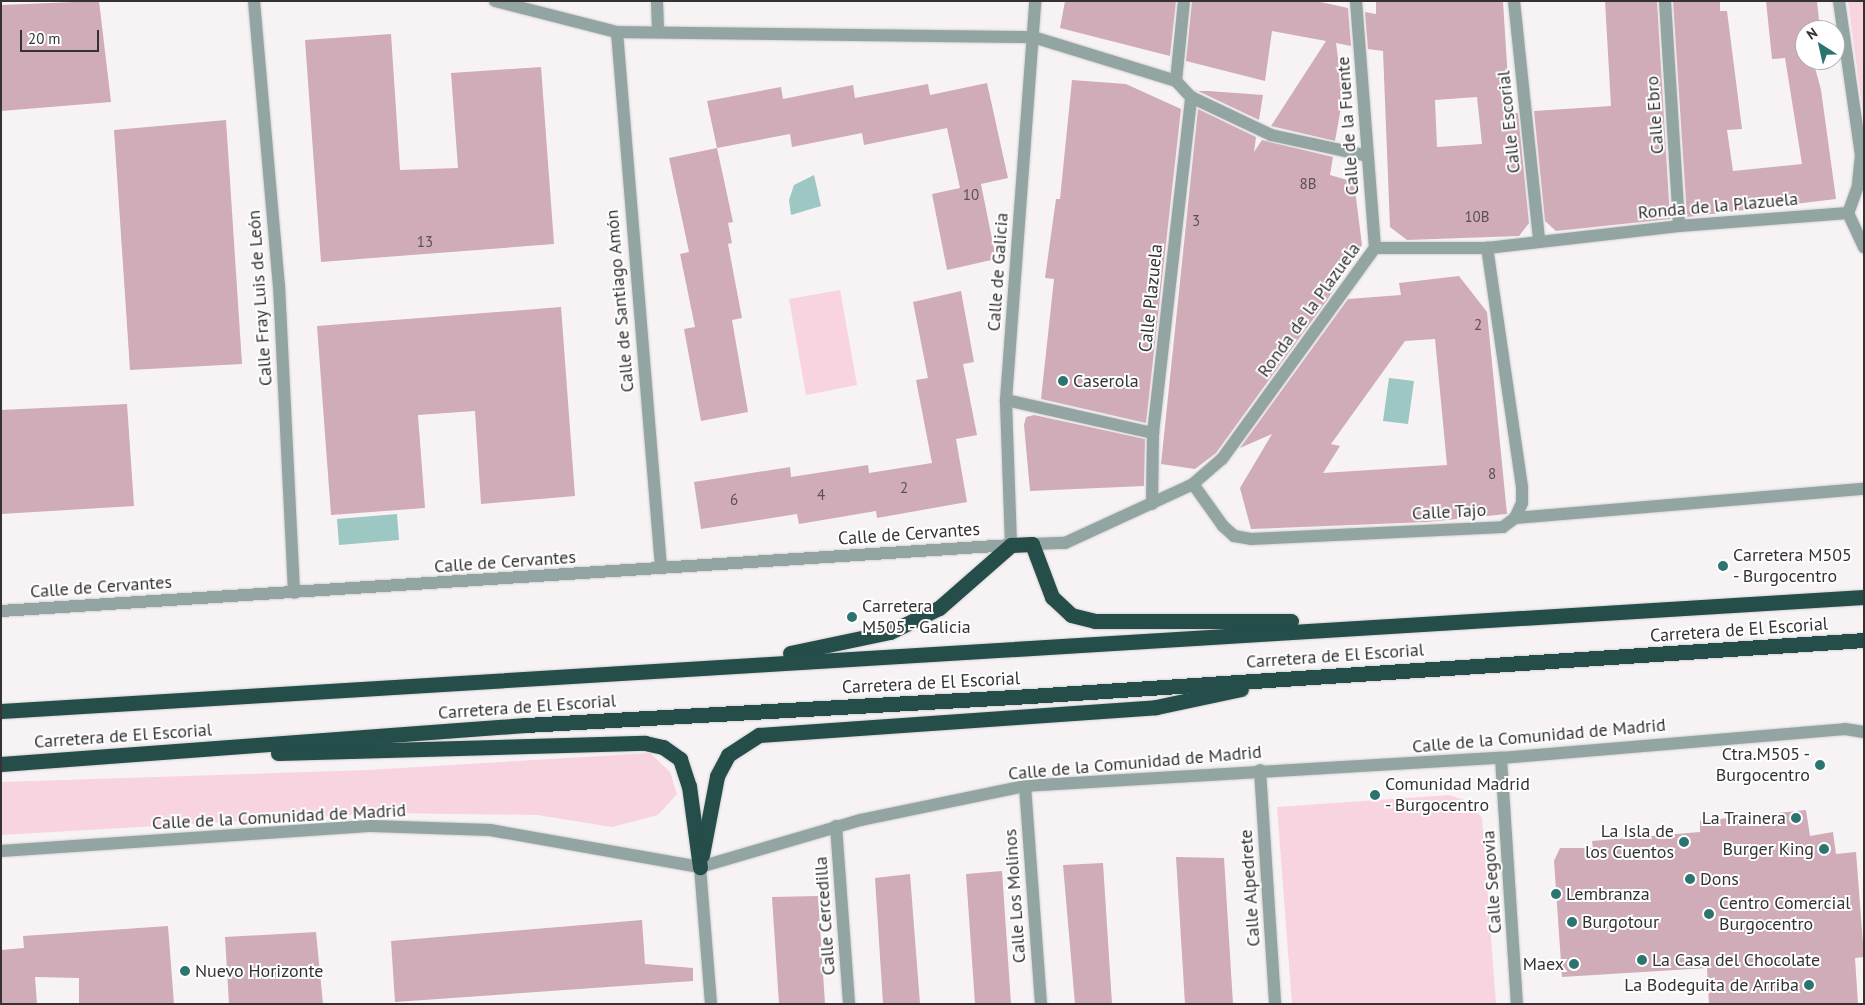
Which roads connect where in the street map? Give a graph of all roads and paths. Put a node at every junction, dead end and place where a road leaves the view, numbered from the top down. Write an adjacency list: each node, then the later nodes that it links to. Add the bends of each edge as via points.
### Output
1 (254, 1): 32 (street, Calle Fray Luis de León, via 279,286)
2 (495, 1): 11 (street)
3 (656, 1): 10 (street)
4 (1035, 1): 12 (street, Calle de Galicia)
5 (1184, 1): 13 (street)
6 (1356, 1): 15 (street, Calle de la Fuente)
7 (1514, 1): 19 (street, Calle Escorial)
8 (1665, 1): 18 (street, Calle Ebro)
9 (1839, 1): 16 (street)
10 (658, 30): 11 (street); 12 (street)
11 (618, 32): 31 (street, Calle de Santiago Amón)
12 (1033, 37): 13 (street); 23 (street, Calle de Galicia)
13 (1176, 81): 14 (street)
14 (1191, 97): 15 (street, via 1271,134); 24 (street, Calle Plazuela)
15 (1368, 156): 20 (street, Calle de la Fuente)
16 (1862, 156): 17 (street, via 1858,186)
17 (1848, 213): 18 (street, Ronda de la Plazuela); 22 (street)
18 (1679, 226): 19 (street, Ronda de la Plazuela)
19 (1539, 240): 21 (street, Ronda de la Plazuela)
20 (1374, 248): 21 (street, Ronda de la Plazuela); 25 (street, Ronda de la Plazuela, via 1222,459)
21 (1487, 248): 28 (street, via 1522,487 1522,503)
22 (1864, 248)
23 (1006, 400): 24 (street); 30 (street, Calle de Galicia)
24 (1153, 433): 27 (street, Calle Plazuela)
25 (1193, 484): 27 (street, Ronda de la Plazuela); 28 (street, Calle Tajo, via 1234,536 1251,539 1503,527)
26 (1864, 489): 28 (street, Calle Tajo)
27 (1152, 504): 29 (street, Ronda de la Plazuela, via 1065,543)
28 (1514, 518)
29 (1032, 544): 30 (highway); 35 (highway, via 1052,597 1071,614 1095,621)
30 (1011, 545): 31 (street, Calle de Cervantes); 37 (highway, via 939,608 890,632)
31 (661, 567): 32 (street, Calle de Cervantes)
32 (294, 593): 34 (street, Calle de Cervantes)
33 (1864, 597): 35 (highway, Carretera de El Escorial)
34 (1, 611)
35 (1440, 622): 37 (highway, Carretera de El Escorial)
36 (1864, 640): 38 (highway, Carretera de El Escorial)
37 (755, 662): 39 (highway, Carretera de El Escorial)
38 (1298, 677): 41 (highway, Carretera de El Escorial, via 526,725); 48 (highway, via 1156,707 759,735 728,755 717,776)
39 (1, 711)
40 (1864, 732): 42 (street, Calle de la Comunidad de Madrid, via 1845,729)
41 (86, 758): 43 (highway, Carretera de El Escorial); 48 (highway, via 645,743 663,747 680,759 689,786)
42 (1502, 758): 44 (street, Calle de la Comunidad de Madrid); 53 (street, Calle Segovia)
43 (1, 764)
44 (1260, 770): 45 (street, Calle de la Comunidad de Madrid); 52 (street, Calle Alpedrete)
45 (1025, 786): 46 (street, Calle de la Comunidad de Madrid); 51 (street, Calle Los Molinos)
46 (836, 826): 48 (street, Calle de la Comunidad de Madrid); 50 (street, Calle Cercedilla)
47 (1, 851): 48 (street, Calle de la Comunidad de Madrid, via 372,826 490,830)
48 (700, 867): 49 (street)
49 (711, 1004)
50 (849, 1004)
51 (1041, 1004)
52 (1275, 1004)
53 (1517, 1004)

